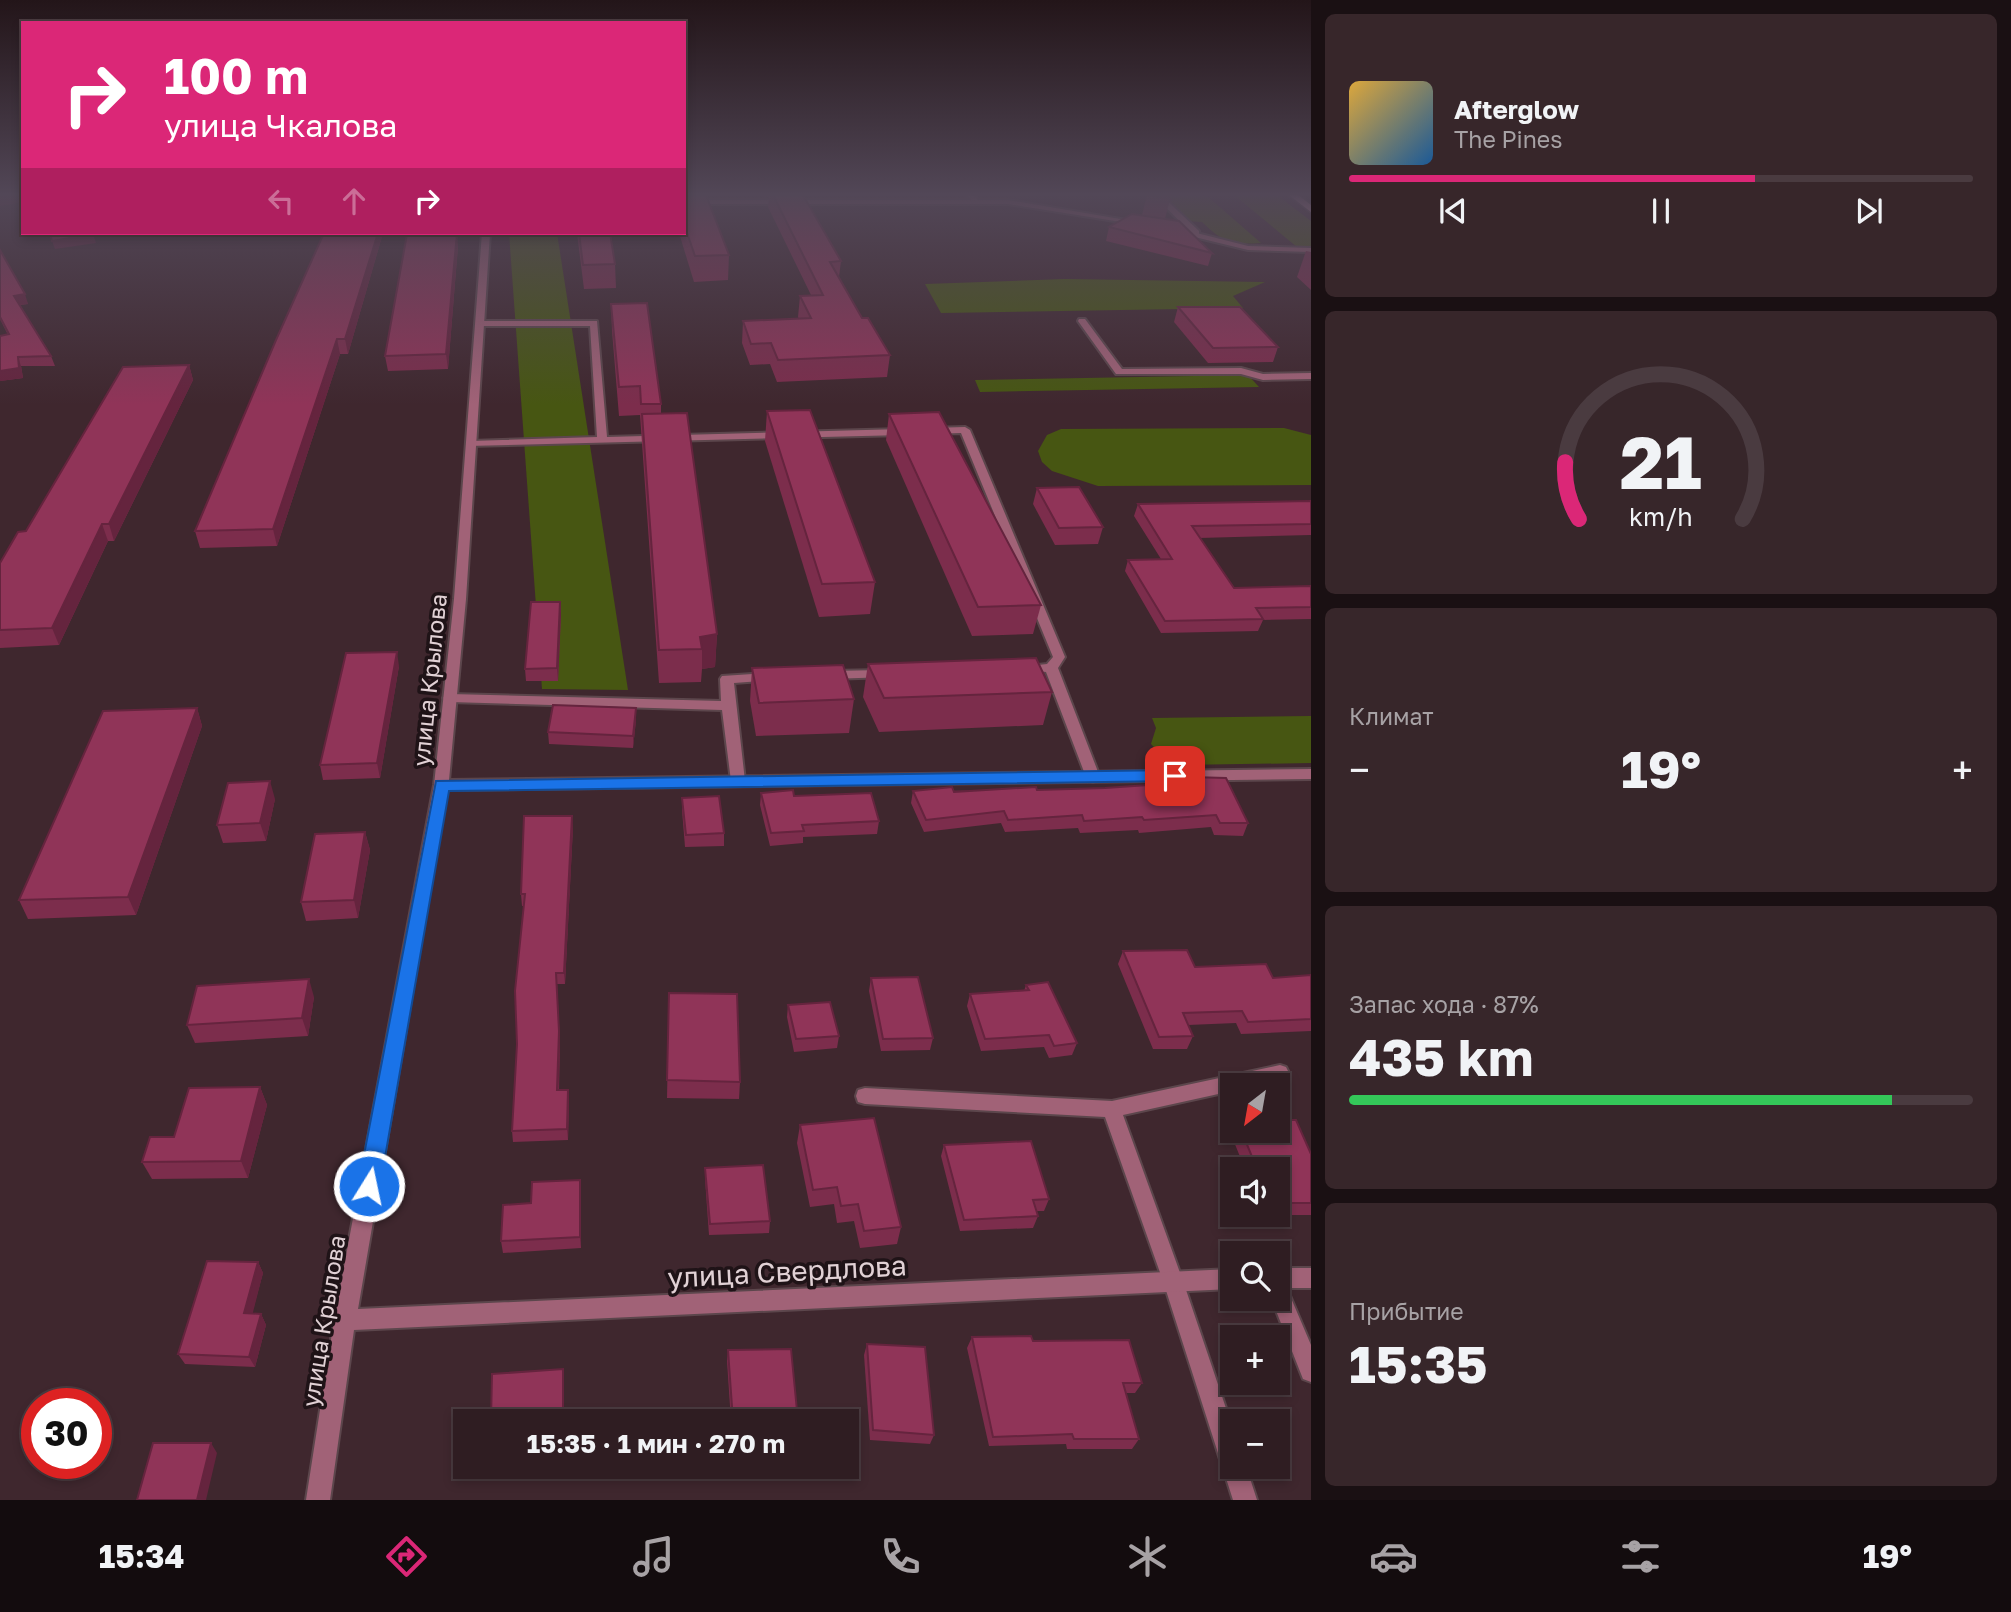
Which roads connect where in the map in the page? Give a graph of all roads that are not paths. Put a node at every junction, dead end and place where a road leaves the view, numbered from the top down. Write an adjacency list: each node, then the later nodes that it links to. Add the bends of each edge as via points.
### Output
1 (484, 265): 3 (street, улица Крылова)
2 (1082, 321): 4 (street, via 1119,372 1241,371 1264,377)
3 (480, 324): 7 (street, via 594,323); 8 (street, улица Крылова)
4 (1311, 376)
5 (923, 431): 9 (street, via 965,430 1059,657)
6 (909, 432): 7 (street)
7 (602, 440): 8 (street)
8 (471, 444): 14 (street, улица Крылова)
9 (1051, 668): 10 (street); 17 (street)
10 (1024, 669)
11 (902, 673): 12 (street)
12 (821, 676)
13 (781, 677): 15 (street, via 727,679)
14 (450, 698): 15 (street); 19 (street, улица Крылова)
15 (728, 706): 18 (street)
16 (1311, 774): 17 (street)
17 (1093, 777): 18 (street)
18 (738, 781): 19 (street)
19 (441, 785): 28 (street, улица Крылова)
20 (1220, 1086): 22 (street)
21 (865, 1096): 22 (street)
22 (1112, 1109): 26 (street)
23 (1290, 1278): 24 (street)
24 (1311, 1278)
25 (1220, 1279): 26 (street, улица Свердлова)
26 (1173, 1281): 28 (street, улица Свердлова); 30 (street)
27 (1286, 1311): 29 (street)
28 (345, 1320): 32 (street, улица Крылова)
29 (1311, 1371)
30 (1220, 1424)
31 (1238, 1479): 33 (street)
32 (318, 1500)
33 (1245, 1500)

